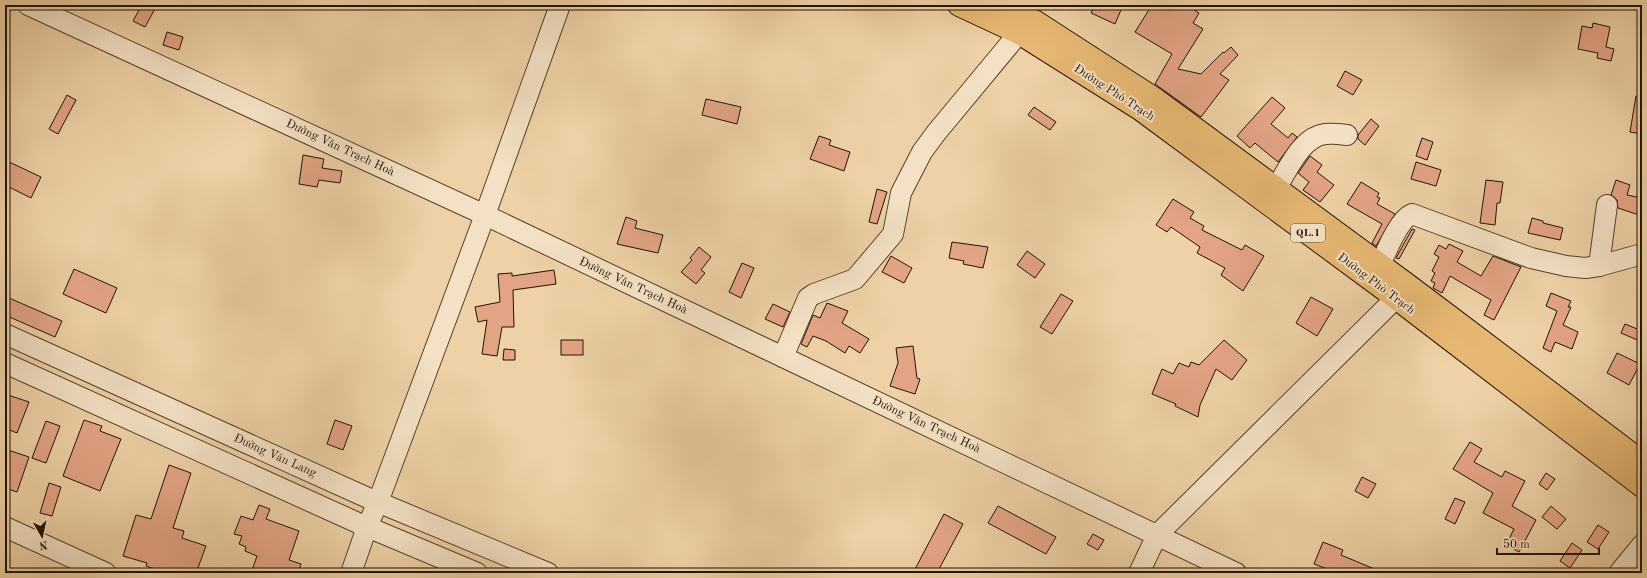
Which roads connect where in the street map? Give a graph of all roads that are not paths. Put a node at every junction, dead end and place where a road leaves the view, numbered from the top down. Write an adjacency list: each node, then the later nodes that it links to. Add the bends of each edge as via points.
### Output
1 (28, 5): 9 (street, Đường Vân Trạch Hoà)
2 (560, 5): 9 (street)
3 (959, 5): 5 (highway, Đường Phò Trạch / QL.1)
4 (1000, 5): 7 (highway, Đường Phò Trạch / QL.1, via 1036,22 1155,99)
5 (1019, 33): 13 (highway, Đường Phò Trạch / QL.1, via 1140,109); 15 (street, via 922,152 901,193 893,234 855,279 808,298)
6 (1347, 135): 7 (street, via 1326,133 1313,138 1296,156)
7 (1276, 188): 11 (highway, Đường Phò Trạch / QL.1)
8 (1607, 205): 12 (street)
9 (485, 215): 15 (street, Đường Vân Trạch Hoà); 19 (street)
10 (1642, 254): 12 (street)
11 (1380, 265): 12 (street, via 1401,224 1412,214 1549,263 1585,268); 13 (highway, Đường Phò Trạch / QL.1)
12 (1599, 266)
13 (1402, 292): 17 (highway, Đường Phò Trạch / QL.1); 18 (highway, Đường Phò Trạch / QL.1); 22 (street)
14 (5, 334): 19 (street, Đường Văn Lang)
15 (783, 357): 22 (street, Đường Vân Trạch Hoà)
16 (5, 363): 21 (street)
17 (1642, 462)
18 (1642, 486)
19 (378, 502): 21 (street); 28 (street, Đường Văn Lang)
20 (5, 527): 25 (street)
21 (367, 527): 26 (street); 27 (street)
22 (1157, 535): 24 (street, Đường Vân Trạch Hoà); 29 (street)
23 (1642, 545): 31 (street)
24 (1212, 568): 30 (street, Đường Vân Trạch Hoà)
25 (106, 573)
26 (351, 573)
27 (477, 573)
28 (548, 573)
29 (1139, 573)
30 (1236, 573)
31 (1619, 573)

